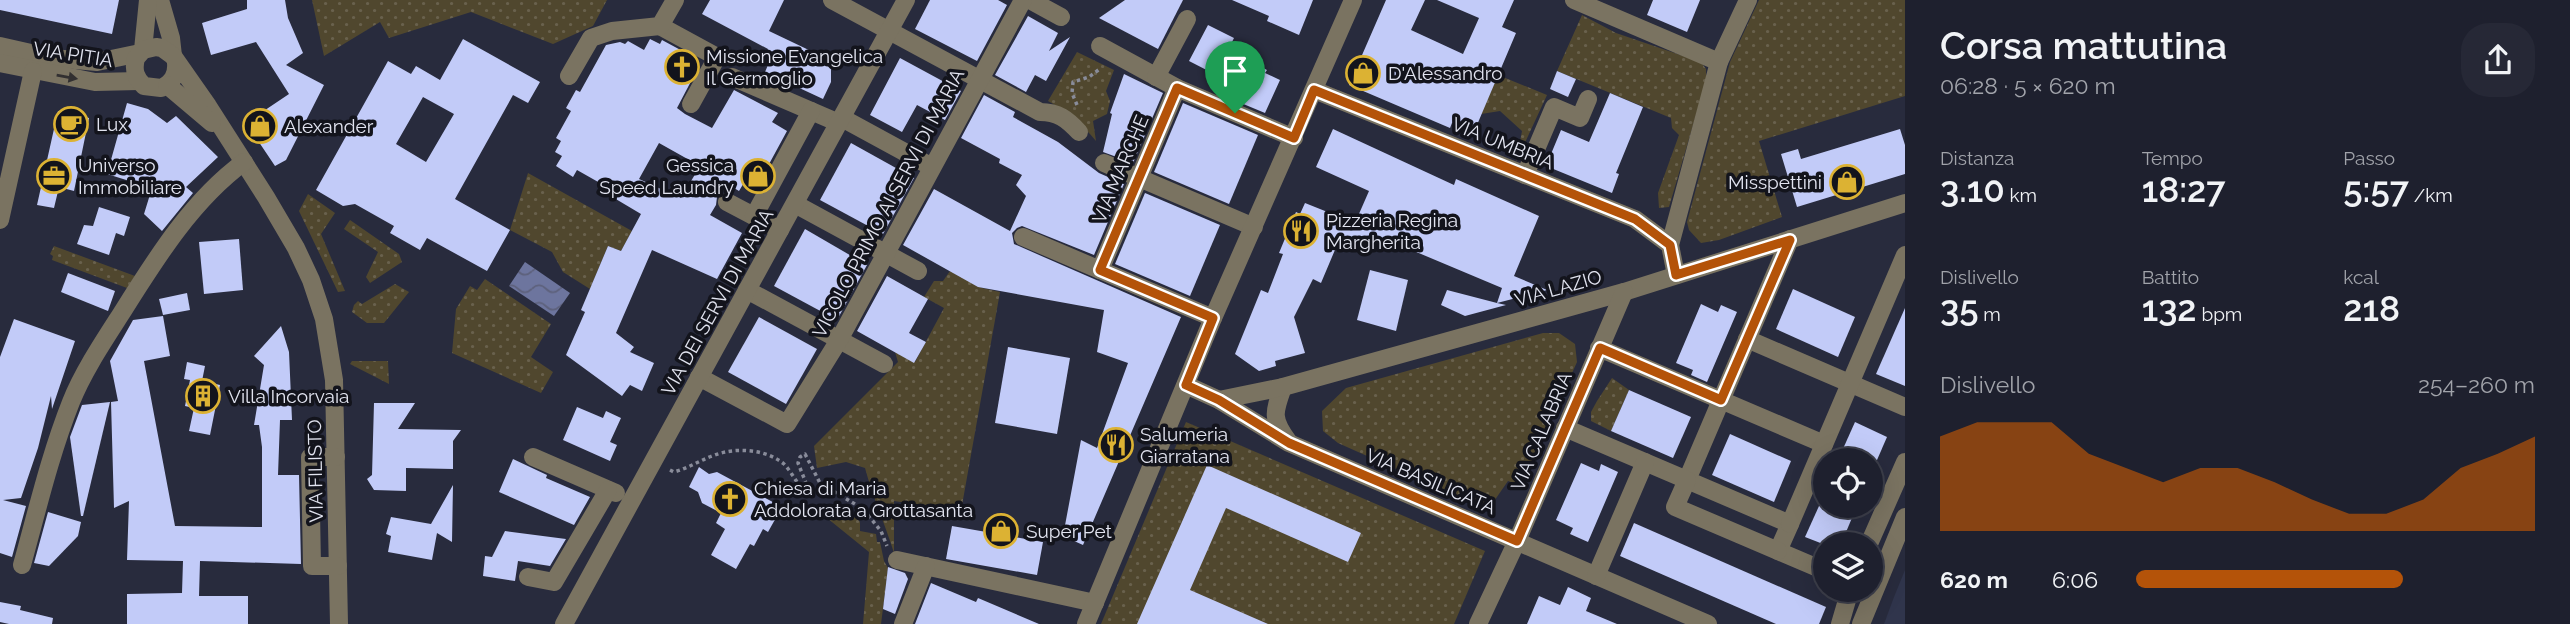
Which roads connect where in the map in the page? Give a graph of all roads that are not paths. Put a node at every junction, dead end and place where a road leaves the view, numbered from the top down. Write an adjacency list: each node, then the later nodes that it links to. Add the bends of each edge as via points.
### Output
1 (148, 0): 17 (street)
2 (160, 0): 18 (street)
3 (675, 0): 13 (street)
4 (832, 0): 14 (street)
5 (906, 0): 14 (street, VIA DEI SERVI DI MARIA)
6 (1023, 0): 25 (street, VICOLO PRIMO AI SERVI DI MARIA)
7 (1030, 0): 11 (street)
8 (1353, 0): 29 (street)
9 (1574, 0): 19 (street)
10 (1748, 0): 19 (street)
11 (1062, 17)
12 (1187, 19): 24 (street)
13 (660, 26): 22 (street, via 591,38); 31 (street, via 718,57)
14 (889, 31): 25 (street); 33 (street, VIA DEI SERVI DI MARIA)
15 (0, 46): 17 (street, VIA PITIA, via 97,62)
16 (1107, 49): 24 (street)
17 (142, 52): 18 (street, via 162,48); 26 (street, via 134,70)
18 (174, 59): 27 (street, via 175,75); 35 (street, VIA FILISTO)
19 (1719, 62): 51 (street)
20 (0, 63): 21 (street, VIA PITIA)
21 (33, 71): 26 (street, VIA PITIA, one-way to 26, via 95,82); 46 (street)
22 (569, 76)
23 (732, 77): 32 (street)
24 (1156, 77): 28 (street)
25 (979, 80): 34 (street, via 1040,112 1054,112); 39 (street, VICOLO PRIMO AI SERVI DI MARIA)
26 (139, 81): 27 (street, via 149,88)
27 (167, 85): 35 (street)
28 (1177, 88): 36 (street); 41 (street, VIA MARCHE)
29 (1314, 90): 36 (street); 40 (street, VIA UMBRIA)
30 (1588, 99): 40 (street, via 1580,118 1554,107)
31 (691, 104)
32 (811, 111): 33 (street); 45 (street)
33 (841, 120): 39 (street); 44 (street, VIA DEI SERVI DI MARIA)
34 (1074, 127)
35 (226, 134): 37 (street, VIA FILISTO)
36 (1294, 138): 47 (street)
37 (244, 162): 74 (street, VIA FILISTO, via 296,248 324,319 334,380); 87 (street, via 205,197 169,242 105,339 71,401)
38 (1104, 163): 41 (street)
39 (932, 167): 52 (street, VICOLO PRIMO AI SERVI DI MARIA)
40 (1525, 175): 51 (street, VIA UMBRIA, via 1635,219)
41 (1139, 178): 47 (street); 54 (street, VIA MARCHE)
42 (727, 202): 45 (street)
43 (1905, 203): 50 (street, VIA LAZIO)
44 (795, 204): 48 (street, VIA DEI SERVI DI MARIA); 52 (street)
45 (754, 216): 48 (street)
46 (0, 219)
47 (1254, 227): 59 (street)
48 (780, 230): 57 (street, VIA DEI SERVI DI MARIA)
49 (1023, 237): 54 (street)
50 (1790, 240): 56 (street, VIA LAZIO); 60 (street)
51 (1670, 245): 56 (street)
52 (886, 253): 55 (street); 61 (street, VICOLO PRIMO AI SERVI DI MARIA)
53 (1905, 256): 65 (street)
54 (1100, 270): 59 (street)
55 (918, 271)
56 (1676, 275): 58 (street, VIA LAZIO)
57 (747, 290): 61 (street); 64 (street, VIA DEI SERVI DI MARIA)
58 (1624, 292): 62 (street, VIA CALABRIA); 67 (street, VIA LAZIO)
59 (1213, 318): 66 (street)
60 (1747, 339): 65 (street); 69 (street)
61 (839, 340): 63 (street); 64 (street, VICOLO PRIMO AI SERVI DI MARIA, via 788,424)
62 (1600, 348): 69 (street); 71 (street, VIA CALABRIA)
63 (884, 364)
64 (699, 377): 80 (street, VIA DEI SERVI DI MARIA)
65 (1850, 383): 70 (street); 73 (street)
66 (1186, 385): 68 (street, VIA BASILICATA); 94 (street)
67 (1283, 387): 68 (street, VIA LAZIO); 72 (street, via 1275,409 1276,425)
68 (1219, 400): 72 (street, VIA BASILICATA)
69 (1721, 400): 73 (street); 78 (street)
70 (1905, 407)
71 (1565, 428): 76 (street); 84 (street, VIA CALABRIA)
72 (1289, 443): 84 (street, VIA BASILICATA)
73 (1824, 444): 82 (street)
74 (336, 457): 88 (street, VIA FILISTO); 88 (street, via 310,457 312,566)
75 (533, 457): 79 (street)
76 (1645, 462): 78 (street); 91 (street)
77 (1905, 462): 83 (street)
78 (1687, 480): 82 (street); 85 (street, via 1675,507)
79 (608, 490): 80 (street); 92 (street, via 554,582)
80 (632, 500): 97 (street, VIA DEI SERVI DI MARIA)
81 (1905, 517): 103 (street)
82 (1790, 524): 85 (street)
83 (1874, 532)
84 (1517, 541): 91 (street, VIA BASILICATA); 100 (street, VIA CALABRIA)
85 (1778, 551): 90 (street)
86 (897, 560): 89 (street)
87 (22, 565)
88 (338, 566): 96 (street, VIA FILISTO)
89 (926, 566): 94 (street); 98 (street)
90 (1813, 567)
91 (1596, 576): 95 (street, VIA BASILICATA)
92 (528, 577)
93 (1846, 602): 102 (street)
94 (1095, 603): 99 (street)
95 (1671, 617): 101 (street, VIA BASILICATA)
96 (339, 624)
97 (564, 624)
98 (903, 624)
99 (1086, 624)
100 (1478, 624)
101 (1708, 624)
102 (1840, 624)
103 (1861, 624)

